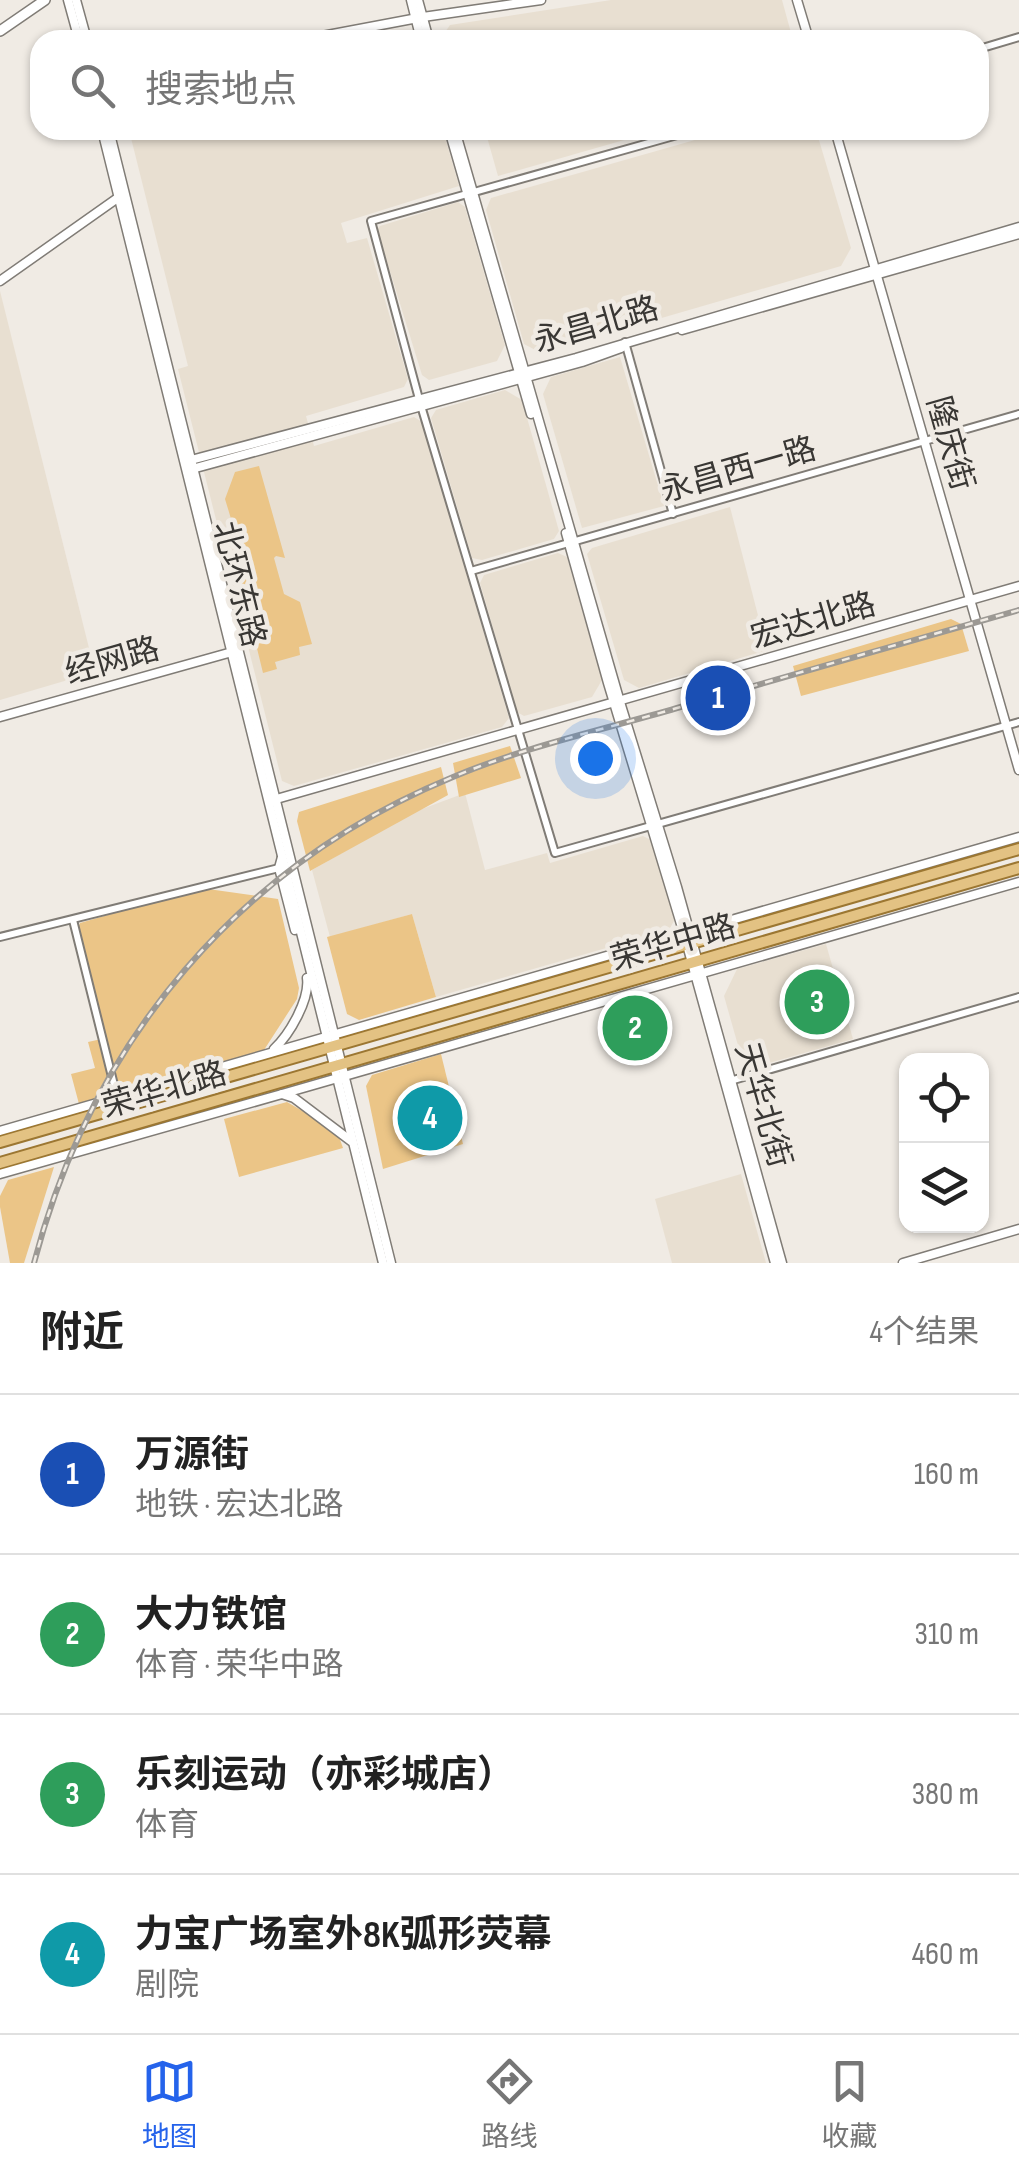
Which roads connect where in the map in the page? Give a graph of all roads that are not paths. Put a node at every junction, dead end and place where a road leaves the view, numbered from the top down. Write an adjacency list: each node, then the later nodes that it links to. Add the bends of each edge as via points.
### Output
1 (45, 0): 8 (main road)
2 (68, 0): 9 (street)
3 (76, 0): 10 (street)
4 (414, 0): 7 (street)
5 (540, 0): 7 (street)
6 (798, 0): 14 (street)
7 (419, 18): 11 (street); 12 (street); 13 (street)
8 (0, 30)
9 (76, 30)
10 (84, 30)
11 (355, 30)
12 (420, 30)
13 (424, 30)
14 (806, 30)
15 (1019, 38): 16 (street)
16 (989, 46)
17 (105, 140): 23 (street, 北环东路)
18 (111, 140): 23 (street, 北环东路)
19 (455, 140): 22 (street, 天华北街)
20 (659, 140): 22 (street)
21 (838, 140): 25 (street, 隆庆街)
22 (470, 192): 28 (street, 天华北街); 29 (street, via 370,221)
23 (121, 195): 26 (street); 32 (street, 北环东路)
24 (1019, 230): 25 (street, 永昌北路)
25 (876, 272): 27 (street, 永昌北路); 31 (street, 隆庆街)
26 (0, 281)
27 (625, 344): 28 (street, 永昌北路, via 582,362); 33 (street)
28 (522, 374): 29 (street, 永昌北路); 34 (street, 天华北街)
29 (420, 403): 32 (street, 永昌北路); 35 (street)
30 (1019, 414): 31 (street, 永昌西一路)
31 (924, 441): 33 (street, 永昌西一路); 37 (street, 隆庆街)
32 (189, 465): 38 (street, 北环东路)
33 (672, 514): 34 (street, 永昌西一路)
34 (572, 543): 35 (street, 永昌西一路); 39 (street, 天华北街)
35 (471, 570): 43 (street)
36 (1019, 586): 37 (street, 宏达北路)
37 (970, 600): 39 (street, 宏达北路); 42 (street, 隆庆街)
38 (234, 652): 40 (street, 经网路); 45 (street, 北环东路)
39 (617, 703): 43 (street, 宏达北路); 46 (street, 天华北街)
40 (0, 717)
41 (1019, 722): 42 (street)
42 (1006, 726): 44 (street, 隆庆街); 46 (street)
43 (518, 730): 45 (street, 宏达北路); 46 (street, via 555,853)
44 (1019, 770)
45 (272, 800): 49 (street, 北环东路); 67 (street, 北环东路)
46 (655, 826): 59 (street, 天华北街)
47 (1019, 837): 55 (street)
48 (1019, 849): 56 (main road, 荣华中路)
49 (282, 856): 50 (street); 67 (street, 北环东路)
50 (279, 868): 57 (street); 69 (street, via 308,985)
51 (1019, 868): 53 (main road, 荣华中路)
52 (1019, 882): 54 (street)
53 (944, 890): 54 (street); 60 (main road, 荣华中路)
54 (972, 895): 61 (street)
55 (770, 909): 56 (street); 59 (street)
56 (795, 915): 59 (main road, 荣华中路)
57 (73, 920): 58 (street); 75 (street)
58 (0, 937)
59 (689, 939): 60 (street, 天华北街); 65 (street); 66 (main road, 荣华中路)
60 (695, 962): 61 (street, 天华北街); 62 (main road, 荣华中路)
61 (698, 974): 63 (street); 72 (street, 天华北街); 88 (street, 天华北街)
62 (592, 991): 63 (street); 71 (main road, 荣华中路)
63 (624, 996): 71 (street)
64 (1019, 997): 72 (street)
65 (422, 1010): 66 (street); 67 (street)
66 (447, 1014): 68 (main road, 荣华中路)
67 (330, 1036): 68 (street, 北环东路); 69 (street)
68 (333, 1049): 71 (street, 北环东路); 73 (main road, 荣华北路)
69 (271, 1052): 70 (street)
70 (221, 1067): 73 (street); 75 (street)
71 (339, 1071): 74 (street); 76 (main road, 荣华北路); 82 (street); 87 (street)
72 (730, 1081): 88 (street, 天华北街)
73 (192, 1088): 79 (main road, 荣华北路)
74 (282, 1094): 77 (street); 82 (street)
75 (117, 1097): 78 (street)
76 (202, 1104): 77 (street); 83 (main road, 荣华北路)
77 (230, 1108): 84 (street)
78 (50, 1116): 79 (street); 80 (street)
79 (77, 1121): 81 (main road, 荣华北路)
80 (0, 1130)
81 (0, 1142)
82 (354, 1144): 86 (street)
83 (0, 1163)
84 (0, 1174)
85 (1019, 1229): 89 (street)
86 (382, 1263)
87 (391, 1263)
88 (779, 1263)
89 (903, 1263)

